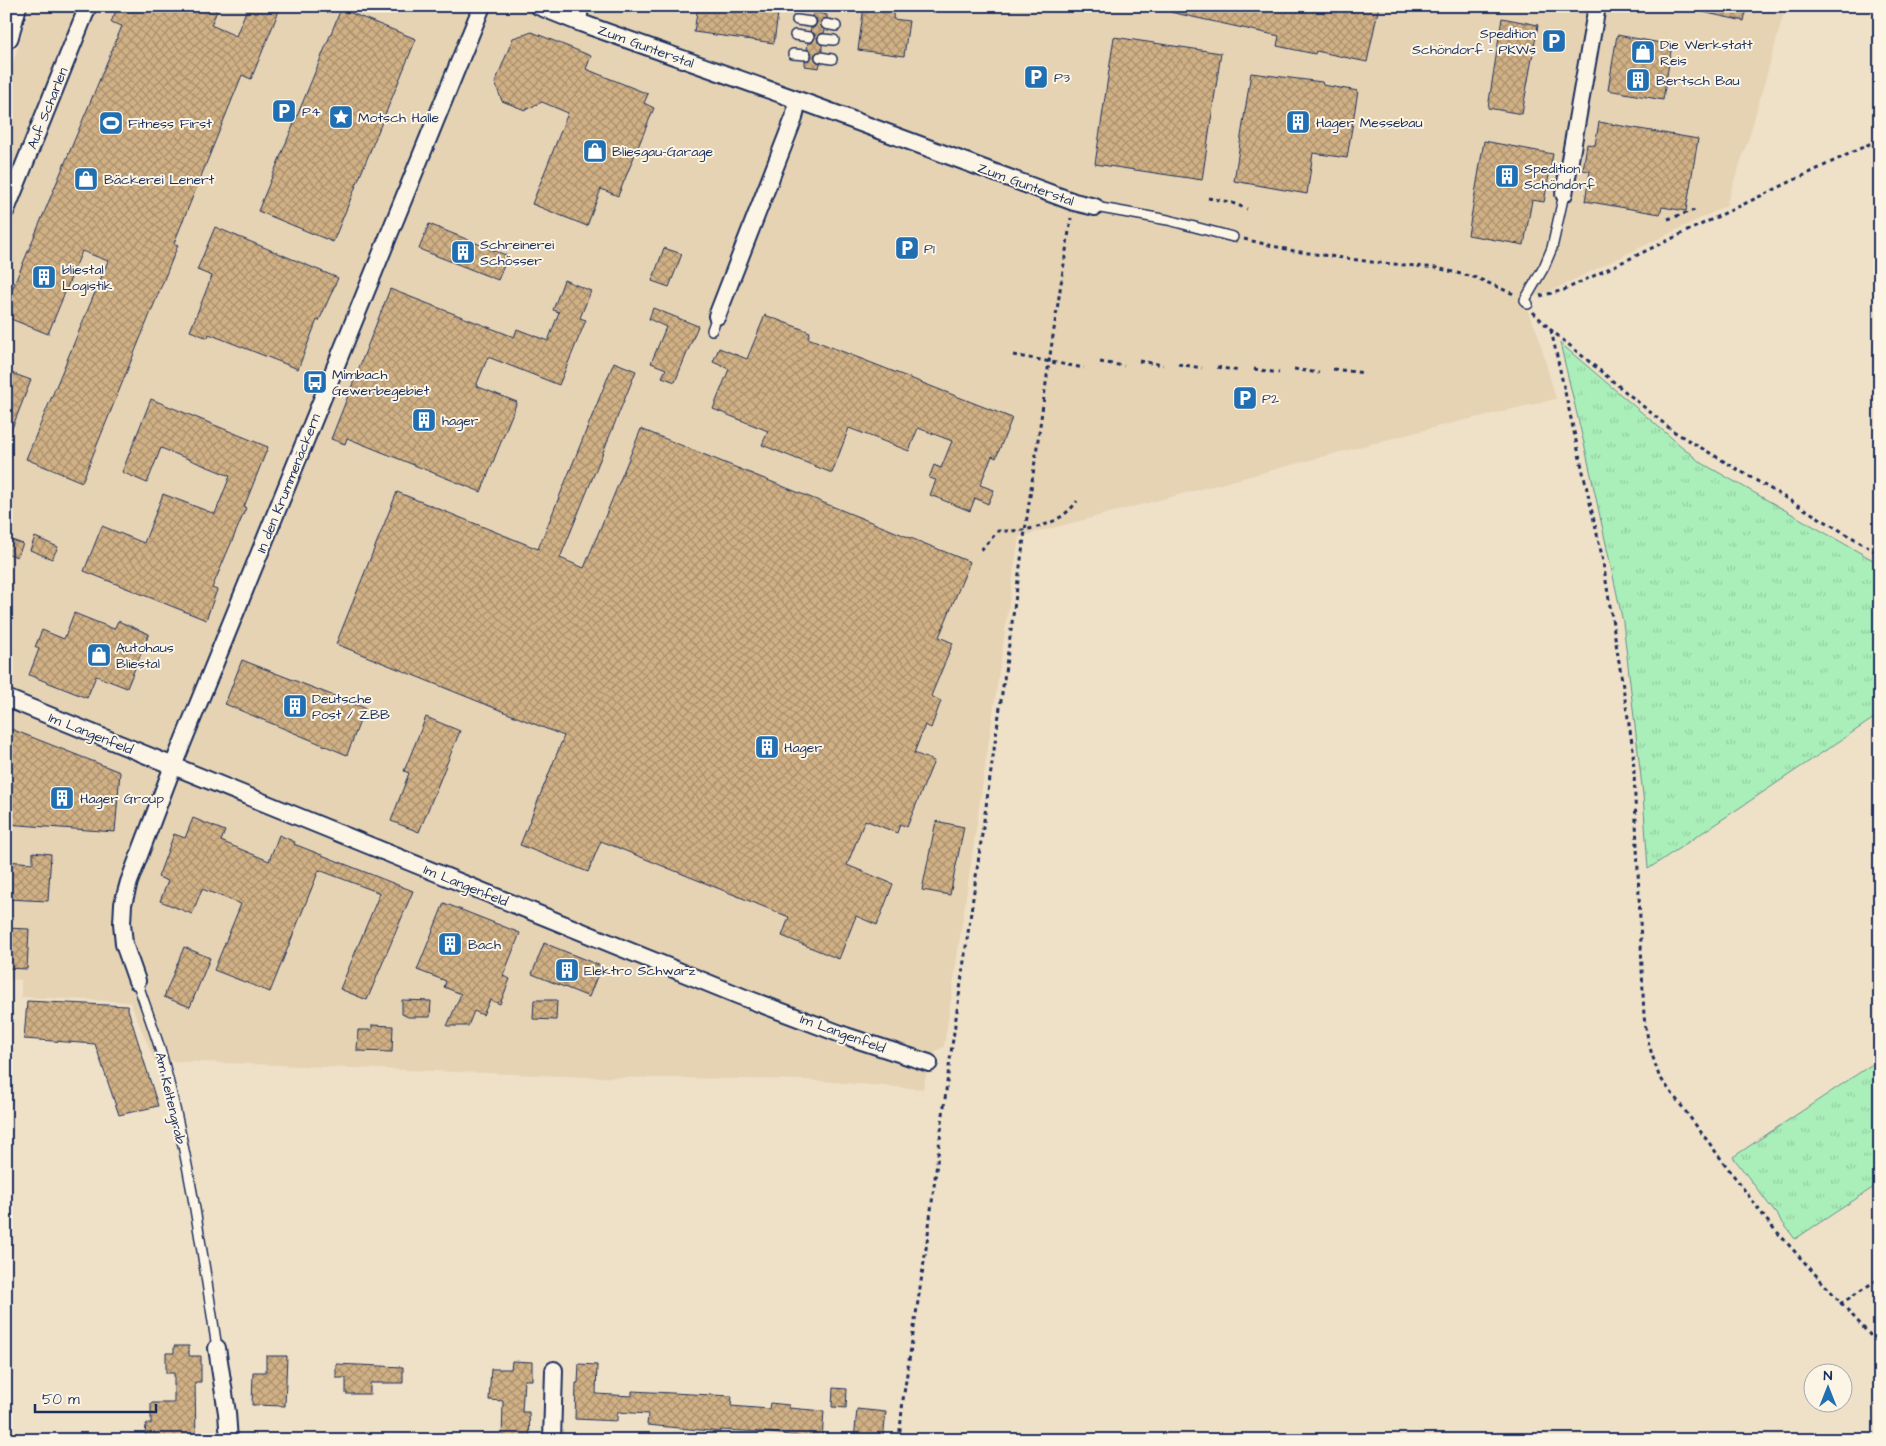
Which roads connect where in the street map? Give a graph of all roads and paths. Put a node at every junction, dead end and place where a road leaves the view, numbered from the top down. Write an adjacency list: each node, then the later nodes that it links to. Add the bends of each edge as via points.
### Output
1 (14, 6): 12 (main road)
2 (88, 6): 27 (street, Auf Scharlen)
3 (482, 6): 56 (street, In den Krummenäckern)
4 (538, 6): 6 (street, Zum Gunterstal)
5 (1597, 6): 22 (street)
6 (579, 14): 20 (street, Zum Gunterstal)
7 (797, 20): 8 (lane)
8 (812, 22)
9 (826, 24): 10 (lane)
10 (836, 26)
11 (795, 35): 13 (lane)
12 (6, 36)
13 (809, 37)
14 (824, 39): 15 (lane)
15 (834, 40)
16 (793, 54): 17 (lane)
17 (806, 55)
18 (820, 57): 19 (lane)
19 (832, 59)
20 (794, 99): 24 (street, Zum Gunterstal); 32 (street, via 794,118)
21 (1880, 139): 31 (path, via 1564,290)
22 (1564, 194): 31 (lane, via 1552,248)
23 (1208, 198): 26 (path)
24 (1074, 202): 25 (street, Zum Gunterstal); 36 (path)
25 (1095, 206): 30 (lane, Zum Gunterstal)
26 (1247, 209)
27 (6, 210)
28 (1695, 210): 29 (path)
29 (1668, 219)
30 (1233, 237): 31 (path, via 1294,251 1437,268 1477,278)
31 (1526, 302): 33 (path)
32 (714, 323)
33 (1551, 330): 54 (path, via 1673,431); 60 (path, via 1602,556 1633,749 1644,1017 1649,1045 1659,1076 1769,1223)
34 (1013, 355): 36 (path)
35 (1139, 361): 39 (path)
36 (1049, 362): 42 (path); 52 (path)
37 (1100, 362): 40 (path)
38 (1178, 364): 43 (path)
39 (1163, 365)
40 (1124, 366)
41 (1217, 367): 47 (path)
42 (1084, 368)
43 (1202, 368)
44 (1254, 369): 48 (path)
45 (1294, 369): 49 (path)
46 (1333, 369): 50 (path)
47 (1239, 371)
48 (1279, 373)
49 (1319, 373)
50 (1364, 373)
51 (1077, 501): 52 (path, via 1071,510 1053,522)
52 (1026, 530): 53 (path, via 998,531); 66 (path)
53 (981, 550)
54 (1880, 554)
55 (6, 698): 56 (street, Im Langenfeld)
56 (173, 766): 57 (street, Am Keltengrab, via 123,904 124,944); 58 (street, Im Langenfeld, via 740,996)
57 (137, 980): 62 (lane, Am Keltengrab, via 162,1054 171,1093 194,1201)
58 (929, 1063)
59 (1880, 1278): 60 (path)
60 (1840, 1304): 61 (path)
61 (1880, 1346)
62 (217, 1348): 64 (street, Am Keltengrab)
63 (554, 1370): 65 (street)
64 (229, 1440)
65 (552, 1440)
66 (899, 1440)

